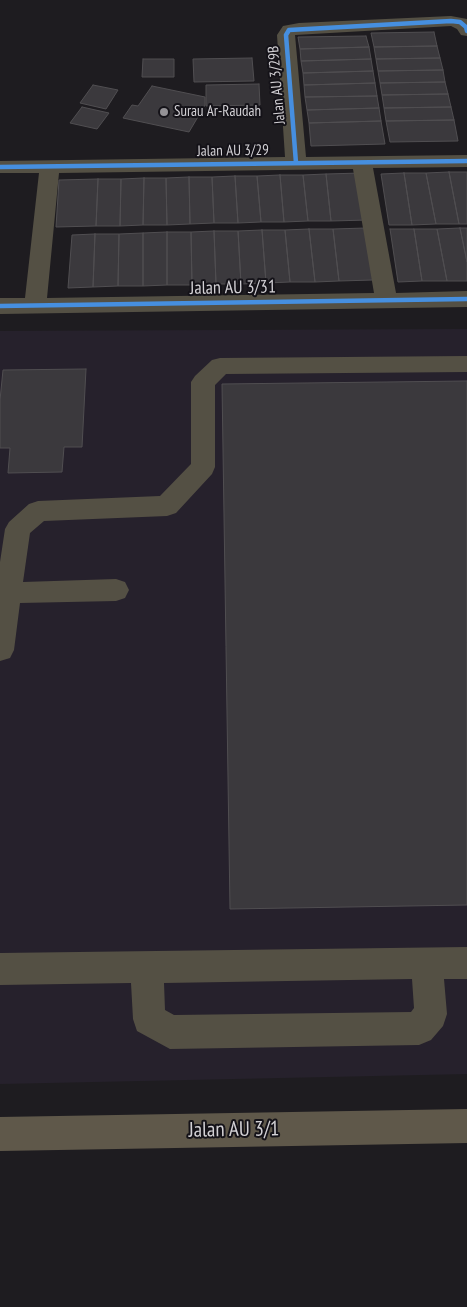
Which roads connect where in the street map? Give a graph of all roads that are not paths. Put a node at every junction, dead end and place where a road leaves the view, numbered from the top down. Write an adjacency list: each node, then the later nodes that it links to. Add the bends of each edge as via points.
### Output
1 (467, 31): 4 (street, Jalan AU 3/29B, via 460,22 451,21 290,30 286,35)
2 (467, 161): 3 (street, Jalan AU 3/29)
3 (362, 162): 4 (street, Jalan AU 3/29); 8 (street)
4 (296, 163): 5 (street, Jalan AU 3/29)
5 (50, 166): 6 (street, Jalan AU 3/29); 10 (street)
6 (0, 167)
7 (467, 299): 8 (street, Jalan AU 3/31)
8 (386, 300): 10 (street, Jalan AU 3/31)
9 (0, 306): 10 (street, Jalan AU 3/31)
10 (35, 306)
11 (467, 364): 13 (street, via 220,366 204,382 203,467 168,506 38,511 18,529)
12 (116, 590): 13 (street)
13 (9, 593): 14 (street)
14 (0, 650)
15 (467, 963): 16 (street)
16 (428, 964): 17 (street); 17 (street, via 432,1014 419,1028 170,1032 149,1019)
17 (147, 967): 18 (street)
18 (0, 969)
19 (467, 1126): 20 (main road, Jalan AU 3/1)
20 (0, 1134)

